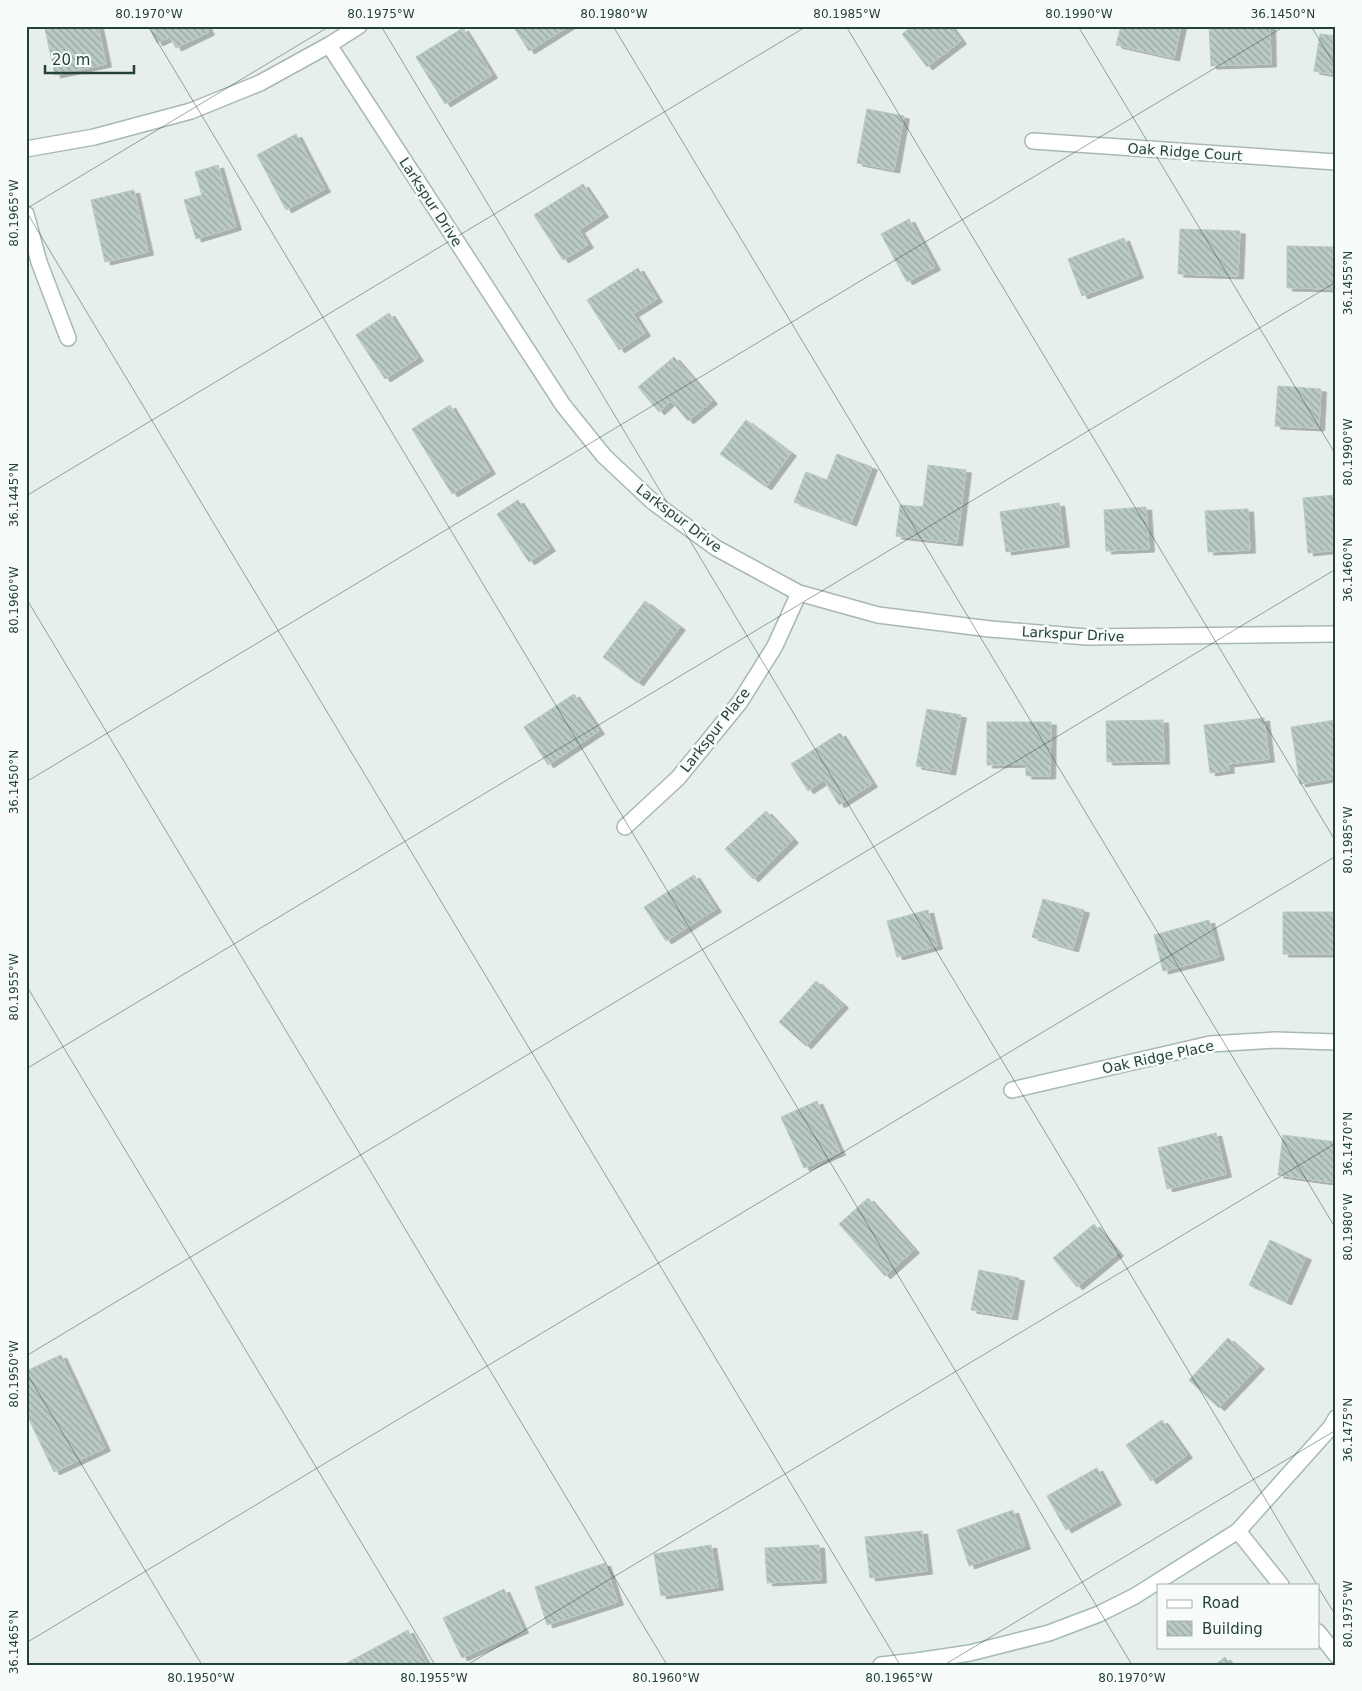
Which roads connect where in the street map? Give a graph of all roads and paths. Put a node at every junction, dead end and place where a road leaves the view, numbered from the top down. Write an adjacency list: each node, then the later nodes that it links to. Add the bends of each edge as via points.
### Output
1 (359, 26): 2 (street)
2 (329, 45): 4 (street, via 260,83 192,111 94,137); 8 (street, Larkspur Drive, via 564,405 604,456 653,502 716,548)
3 (1033, 141): 5 (street, Oak Ridge Court)
4 (26, 149)
5 (1336, 162)
6 (26, 214): 7 (street, via 38,262)
7 (68, 338)
8 (799, 593): 9 (street, Larkspur Drive, via 878,615 990,630 1077,636); 10 (street, Larkspur Place, via 775,646 740,702 678,778)
9 (1336, 634)
10 (626, 827)
11 (1336, 1042): 12 (street, Oak Ridge Place, via 1275,1040 1210,1044)
12 (1012, 1090)
13 (1336, 1418): 14 (street)
14 (1238, 1531): 15 (street); 18 (street, via 1135,1596 1049,1633 970,1653)
15 (1280, 1584)
16 (1320, 1635): 17 (street)
17 (1336, 1655)
18 (881, 1665)

